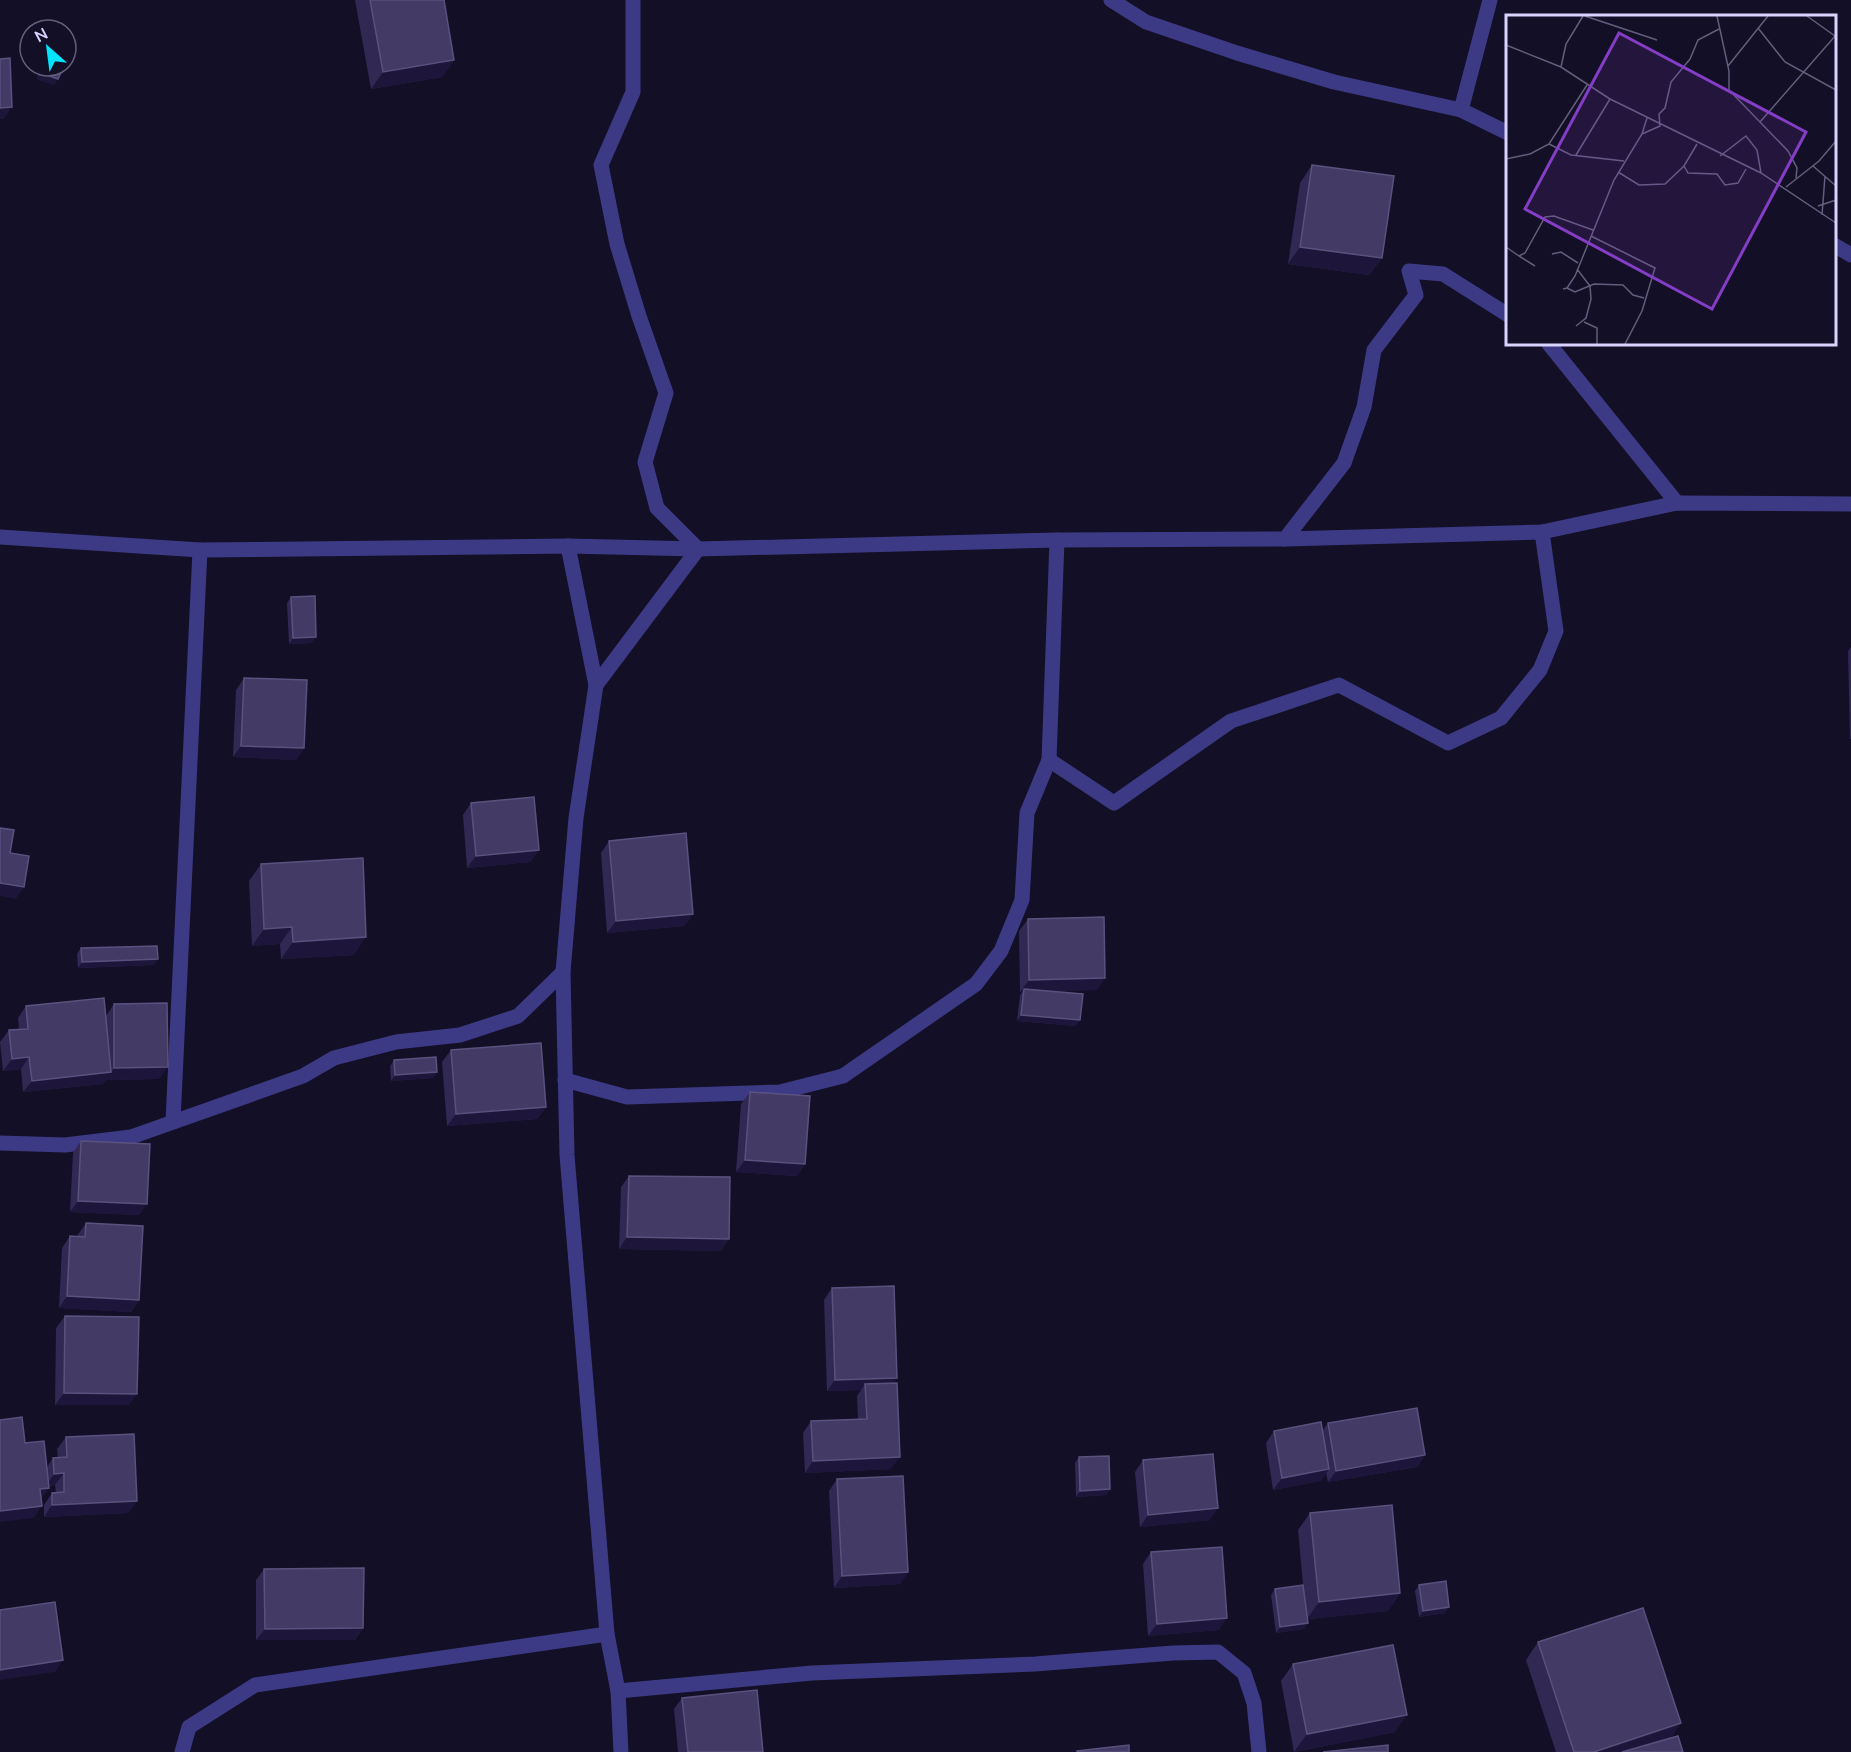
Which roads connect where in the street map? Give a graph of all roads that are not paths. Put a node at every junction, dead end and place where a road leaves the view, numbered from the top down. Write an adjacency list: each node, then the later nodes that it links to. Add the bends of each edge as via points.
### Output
1 (633, 0): 17 (street, via 633,92 601,165 617,244 666,393 645,462 657,508)
2 (1111, 0): 4 (street, via 1146,22 1237,53 1334,82)
3 (1490, 0): 4 (street)
4 (1461, 110): 5 (street)
5 (1506, 132)
6 (1836, 246): 7 (street)
7 (1851, 255)
8 (1506, 314): 14 (street, via 1443,274 1409,272 1416,295 1374,350 1364,407 1344,463)
9 (1550, 345): 10 (street)
10 (1677, 503): 11 (street); 12 (street)
11 (1851, 504)
12 (1542, 532): 14 (street); 20 (street, via 1556,631 1540,670 1501,718 1448,743 1339,685 1232,722 1114,802)
13 (0, 537): 18 (street)
14 (1285, 539): 15 (street)
15 (1057, 540): 17 (street); 20 (street)
16 (568, 546): 17 (street); 18 (street); 19 (street)
17 (698, 549): 19 (street)
18 (200, 550): 23 (street)
19 (596, 684): 21 (street, via 576,818)
20 (1049, 760): 22 (street, via 1027,813 1022,900 1000,951 976,984 843,1076 780,1092 627,1097)
21 (563, 972): 22 (street); 23 (street, via 518,1016 460,1035 396,1042 334,1058 303,1076)
22 (565, 1080): 25 (street, via 567,1155)
23 (173, 1121): 24 (street, via 131,1137 76,1144)
24 (0, 1143)
25 (607, 1634): 26 (street); 27 (street, via 255,1685 189,1727)
26 (618, 1691): 28 (street); 29 (street, via 812,1673 1218,1652 1244,1673 1254,1703)
27 (182, 1752)
28 (621, 1752)
29 (1259, 1752)

